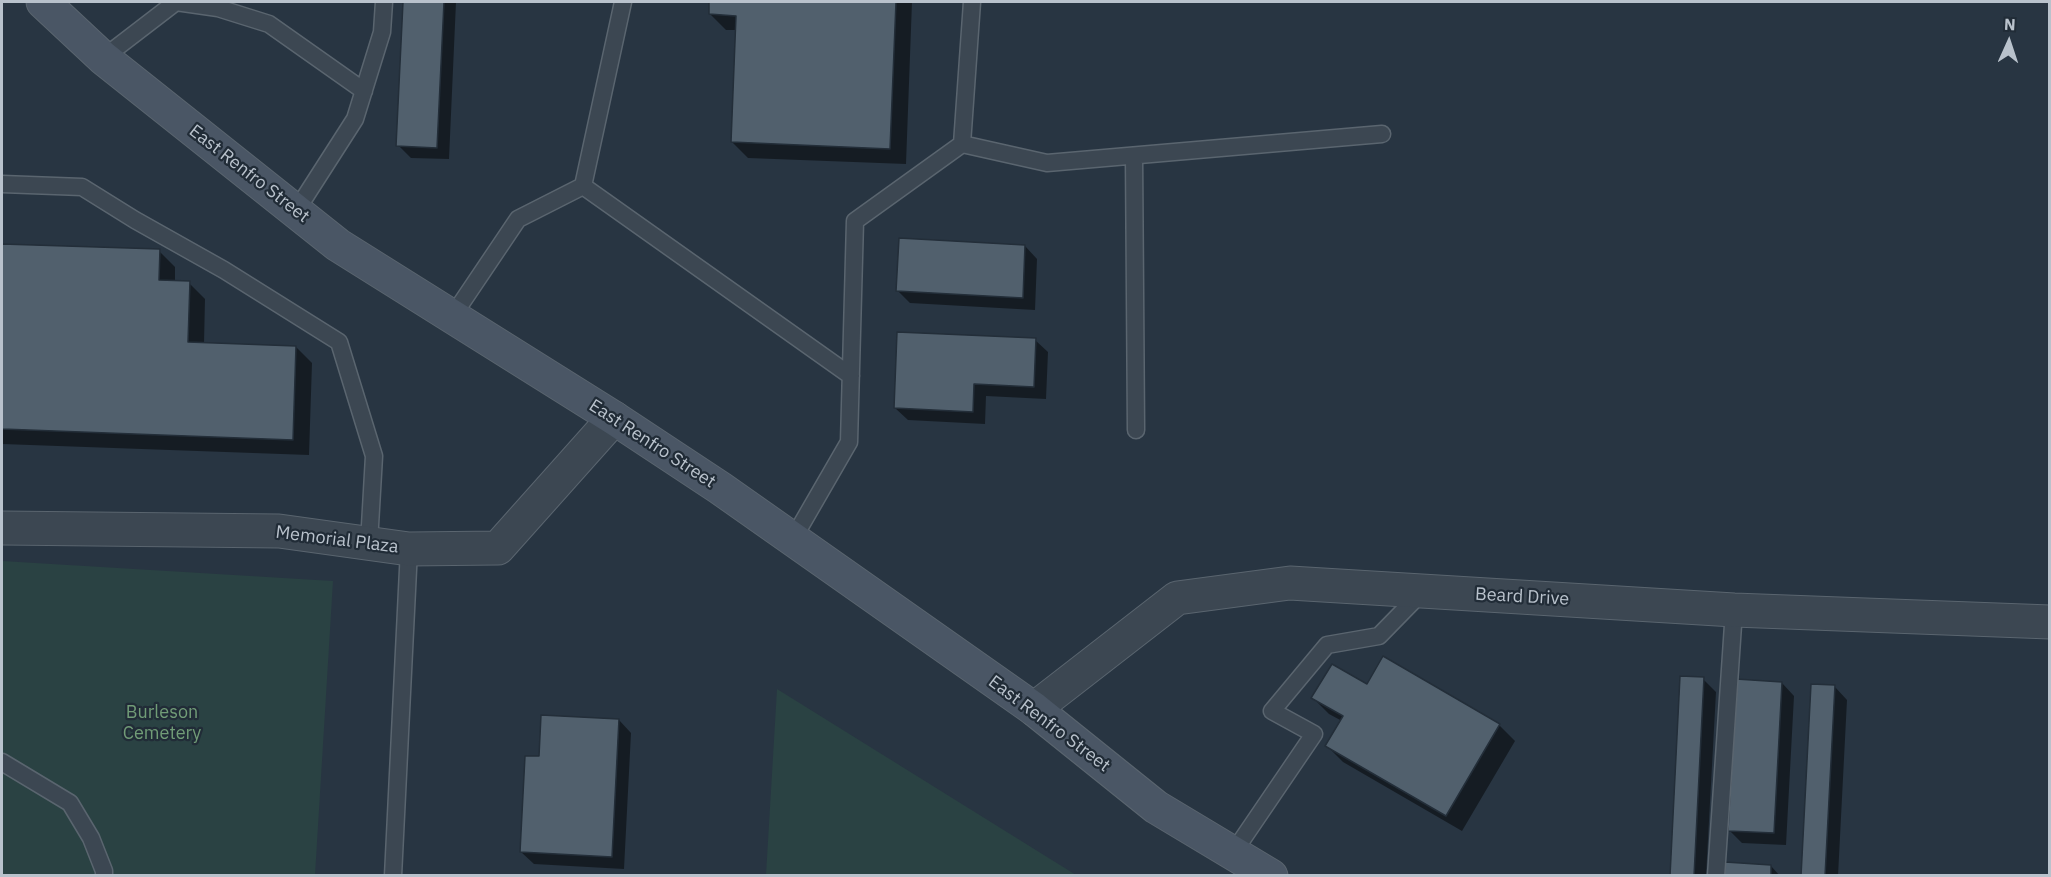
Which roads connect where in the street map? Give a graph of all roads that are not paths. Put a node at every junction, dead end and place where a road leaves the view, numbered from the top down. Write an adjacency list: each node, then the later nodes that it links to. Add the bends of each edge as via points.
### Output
1 (42, 2): 5 (main road, East Renfro Street)
2 (384, 2): 6 (lane, via 382,32)
3 (623, 2): 11 (lane)
4 (972, 2): 8 (lane)
5 (103, 58): 6 (lane, via 176,2 218,8 269,24); 12 (main road, East Renfro Street)
6 (364, 91): 12 (lane, via 355,119)
7 (1382, 134): 9 (lane)
8 (962, 144): 9 (lane, via 1047,163); 14 (lane, via 855,221)
9 (1134, 156): 16 (lane)
10 (2, 184): 19 (lane, via 82,187 339,342 374,456)
11 (583, 186): 13 (lane, via 518,219); 14 (lane)
12 (296, 211): 13 (main road, East Renfro Street, via 338,245)
13 (452, 316): 15 (main road, East Renfro Street)
14 (851, 376): 18 (lane, via 849,442)
15 (614, 418): 18 (main road, East Renfro Street); 20 (street, Memorial Plaza, via 498,548)
16 (1136, 430)
17 (2, 528): 19 (street, Memorial Plaza, via 279,531)
18 (793, 540): 24 (main road, East Renfro Street)
19 (369, 543): 20 (street, Memorial Plaza)
20 (409, 549): 28 (lane)
21 (1423, 591): 22 (street, Beard Drive); 24 (street, Beard Drive, via 1290,583 1177,598); 26 (lane, via 1379,636 1327,645 1272,711 1314,734)
22 (1734, 610): 23 (street, Beard Drive); 30 (lane)
23 (2049, 622)
24 (1034, 709): 26 (main road, East Renfro Street, via 1156,807)
25 (2, 762): 27 (lane, via 70,803 91,837)
26 (1233, 853): 29 (main road, East Renfro Street)
27 (104, 876)
28 (393, 876)
29 (1271, 876)
30 (1716, 876)

